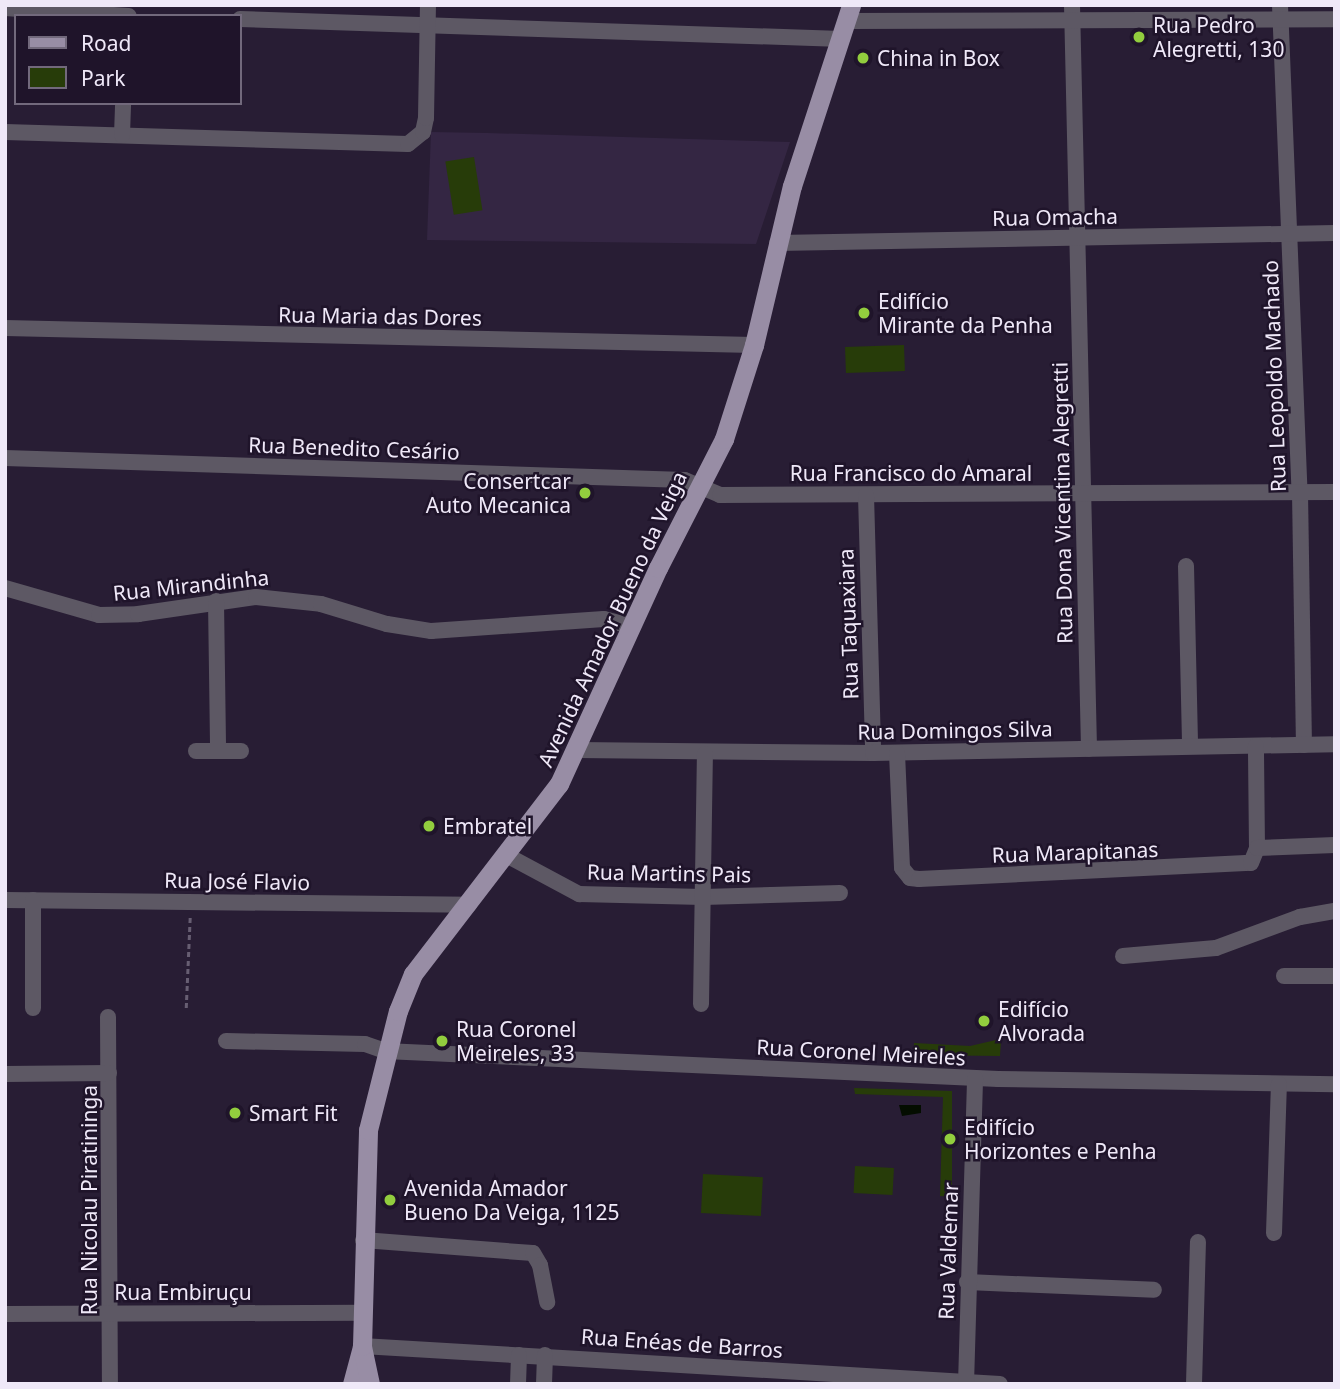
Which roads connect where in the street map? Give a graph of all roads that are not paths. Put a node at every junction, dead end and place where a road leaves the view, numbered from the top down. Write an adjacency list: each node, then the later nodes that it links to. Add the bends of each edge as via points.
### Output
1 (428, 5): 9 (street)
2 (5, 8): 5 (street)
3 (1072, 12): 4 (street, via 1263,20); 8 (street); 15 (street, Rua Dona Vicentina Alegretti)
4 (1280, 13): 7 (street); 14 (street, Rua Leopoldo Machado)
5 (94, 14)
6 (242, 19): 9 (street)
7 (1335, 19)
8 (847, 22): 9 (street); 16 (main road, Avenida Amador Bueno da Veiga)
9 (428, 25): 12 (street, via 426,118 418,139 408,144)
10 (123, 105): 12 (street)
11 (5, 132): 12 (street)
12 (122, 135)
13 (1335, 233): 14 (street, Rua Omacha)
14 (1289, 234): 15 (street, Rua Omacha); 23 (street, Rua Leopoldo Machado)
15 (1078, 237): 16 (street, Rua Omacha); 22 (street, Rua Dona Vicentina Alegretti)
16 (777, 243): 18 (main road, Avenida Amador Bueno da Veiga)
17 (5, 328): 18 (street, Rua Maria das Dores)
18 (754, 345): 20 (main road, Avenida Amador Bueno da Veiga, via 724,439)
19 (5, 458): 20 (street, Rua Benedito Cesário, via 685,480)
20 (700, 486): 24 (street, Rua Francisco do Amaral, via 720,495); 28 (main road, Avenida Amador Bueno da Veiga)
21 (1335, 492): 23 (street, Rua Francisco do Amaral)
22 (1082, 493): 23 (street, Rua Francisco do Amaral); 24 (street, Rua Francisco do Amaral); 33 (street, Rua Dona Vicentina Alegretti)
23 (1300, 493): 30 (street, Rua Leopoldo Machado)
24 (866, 495): 39 (street, Rua Taquaxiara)
25 (1186, 566): 31 (street)
26 (5, 588): 27 (street, Rua Mirandinha, via 99,615 138,614)
27 (216, 601): 28 (street, Rua Mirandinha, via 286,598 431,631 604,619); 36 (street)
28 (631, 626): 34 (main road, Avenida Amador Bueno da Veiga)
29 (1335, 744): 30 (street, Rua Domingos Silva)
30 (1304, 745): 32 (street, Rua Domingos Silva)
31 (1190, 746): 32 (street, Rua Domingos Silva); 33 (street, Rua Domingos Silva)
32 (1256, 746): 42 (street)
33 (1089, 749): 38 (street, Rua Domingos Silva)
34 (577, 750): 40 (street, Rua Domingos Silva); 43 (main road, Avenida Amador Bueno da Veiga)
35 (196, 751): 36 (street)
36 (218, 751): 37 (street)
37 (241, 751)
38 (897, 752): 39 (street, Rua Domingos Silva); 42 (street, Rua Marapitanas, via 902,868 910,878 1243,866 1251,863)
39 (873, 753): 40 (street, Rua Domingos Silva)
40 (705, 754): 45 (street)
41 (1335, 845): 42 (street)
42 (1257, 848)
43 (508, 856): 45 (street, Rua Martins Pais, via 579,894); 48 (main road, Avenida Amador Bueno da Veiga)
44 (840, 893): 45 (street, Rua Martins Pais)
45 (703, 897): 53 (street)
46 (5, 900): 47 (street, Rua José Flavio)
47 (33, 900): 48 (street, Rua José Flavio); 54 (street)
48 (469, 905): 57 (main road, Avenida Amador Bueno da Veiga, via 413,974)
49 (1335, 911): 50 (street, via 1300,917 1216,948)
50 (1123, 956)
51 (1284, 976): 52 (street)
52 (1335, 976)
53 (701, 1004)
54 (33, 1009)
55 (108, 1017): 58 (street, Rua Nicolau Piratininga)
56 (226, 1041): 57 (street, Rua Coronel Meireles, via 365,1044)
57 (385, 1051): 60 (street, Rua Coronel Meireles); 64 (main road, Avenida Amador Bueno da Veiga, via 368,1130)
58 (109, 1073): 59 (street); 69 (street, Rua Nicolau Piratininga)
59 (5, 1074)
60 (975, 1078): 61 (street, Rua Coronel Meireles); 66 (street, Rua Valdemar)
61 (1279, 1084): 62 (street, Rua Coronel Meireles); 63 (street)
62 (1335, 1084)
63 (1274, 1233)
64 (363, 1240): 68 (street, via 533,1253); 70 (main road, Avenida Amador Bueno da Veiga)
65 (1198, 1242): 82 (street)
66 (967, 1282): 67 (street); 75 (street, Rua Valdemar)
67 (1154, 1290)
68 (547, 1302)
69 (111, 1313): 70 (street, Rua Embiruçu); 71 (street, Rua Embiruçu); 76 (street, Rua Nicolau Piratininga)
70 (362, 1313): 72 (main road, Avenida Amador Bueno da Veiga)
71 (5, 1314)
72 (362, 1346): 73 (street, Rua Enéas de Barros); 77 (main road, Avenida Amador Bueno da Veiga); 78 (main road, Avenida Amador Bueno da Veiga)
73 (519, 1355): 74 (street, Rua Enéas de Barros); 79 (street)
74 (545, 1355): 75 (street, Rua Enéas de Barros); 80 (street)
75 (966, 1383): 81 (street, Rua Enéas de Barros)
76 (110, 1384)
77 (352, 1384)
78 (370, 1384)
79 (518, 1384)
80 (544, 1384)
81 (1000, 1384)
82 (1194, 1384)

